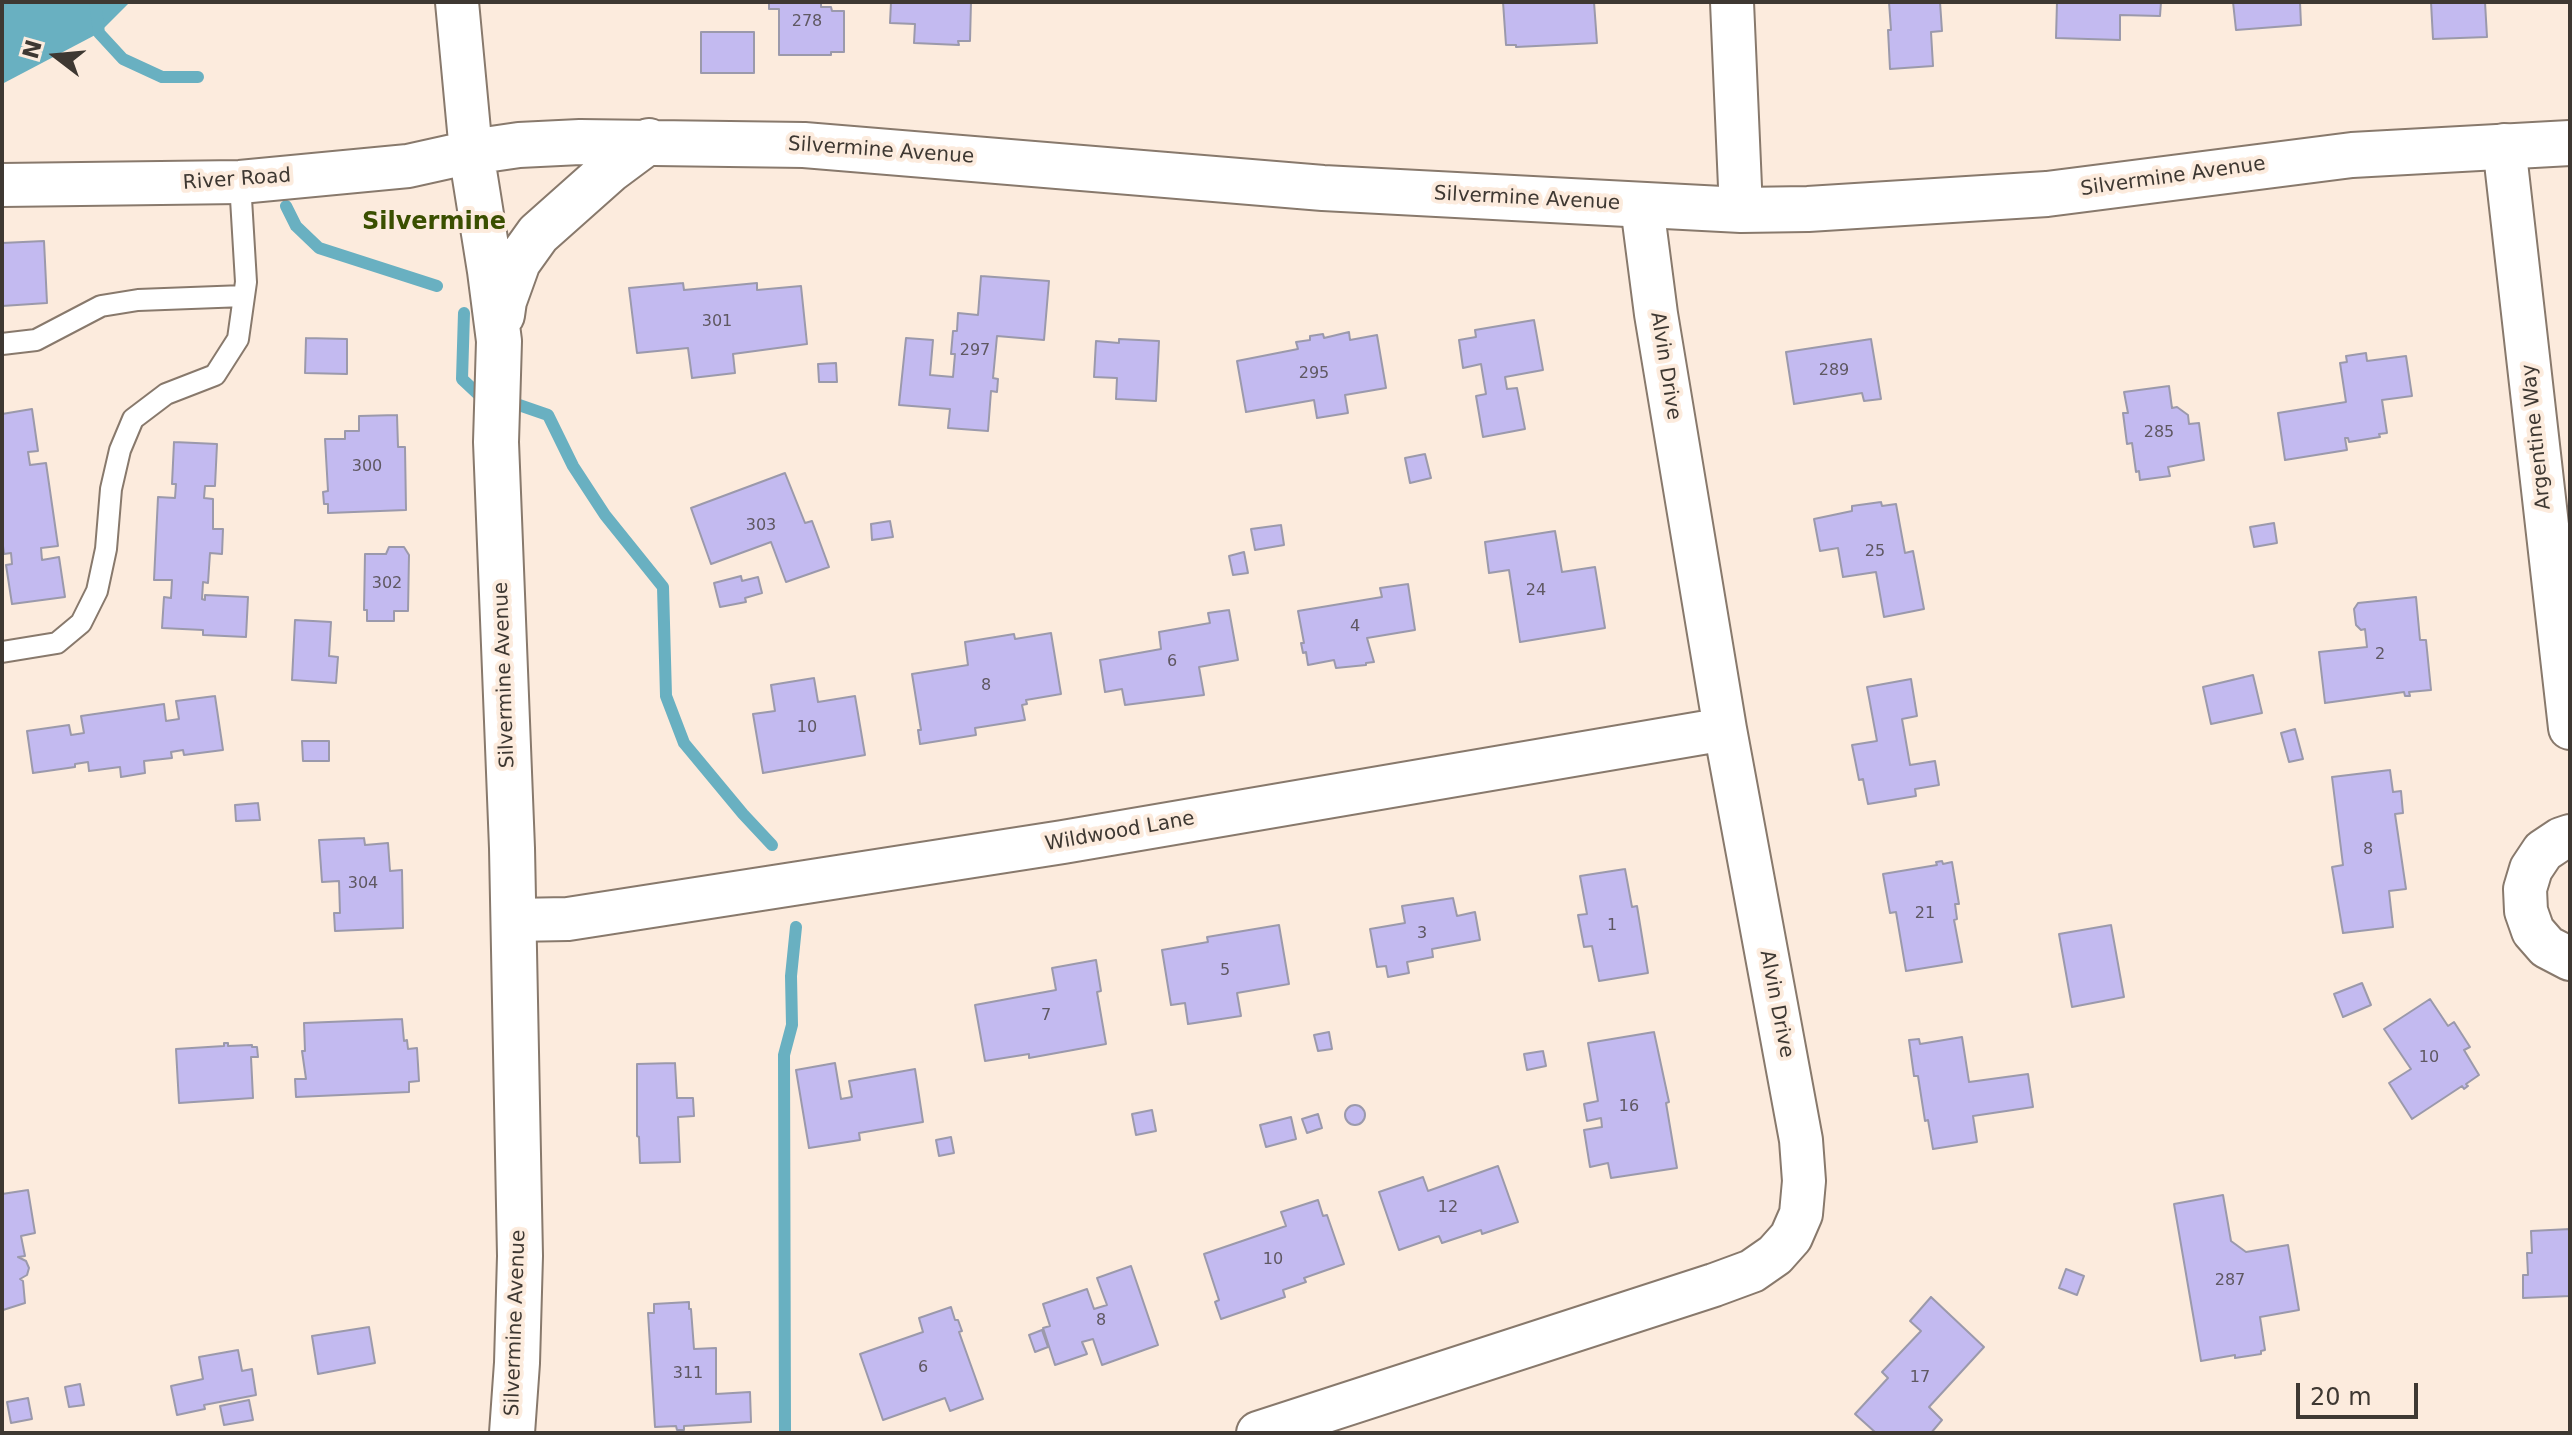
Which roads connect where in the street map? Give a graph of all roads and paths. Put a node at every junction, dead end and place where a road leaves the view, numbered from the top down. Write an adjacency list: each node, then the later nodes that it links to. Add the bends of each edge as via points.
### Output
1 (457, 2): 6 (street)
2 (1732, 2): 10 (street)
3 (649, 141): 6 (street, Silvermine Avenue, via 519,145); 9 (street, Silvermine Avenue, via 874,149 1235,181); 12 (street, via 538,234 518,262 504,301)
4 (2570, 143): 5 (street, Silvermine Avenue)
5 (2504, 145): 10 (street, Silvermine Avenue, via 2352,155 2047,194); 15 (street, Argentine Way)
6 (471, 152): 7 (street, River Road, via 408,166); 12 (street, Silvermine Avenue)
7 (240, 182): 8 (street, River Road); 11 (lane)
8 (2, 185)
9 (1642, 206): 10 (street, Silvermine Avenue); 16 (street, Alvin Drive)
10 (1741, 210)
11 (244, 296): 13 (lane, via 101,306 36,340); 14 (lane, via 238,339 215,375 166,394 133,419 111,489 97,591 81,623 57,643)
12 (499, 341): 18 (street, Silvermine Avenue, via 496,453)
13 (2, 344)
14 (2, 652)
15 (2570, 728)
16 (1725, 729): 18 (street, Wildwood Lane, via 1032,847 568,919); 21 (street, Alvin Drive, via 1801,1140 1801,1214 1791,1237 1752,1271 1714,1285)
17 (2570, 836): 19 (street, via 2543,851 2525,889 2533,931 2547,947)
18 (513, 920): 20 (street, Silvermine Avenue, via 521,1295)
19 (2570, 959)
20 (512, 1433)
21 (1258, 1433)

